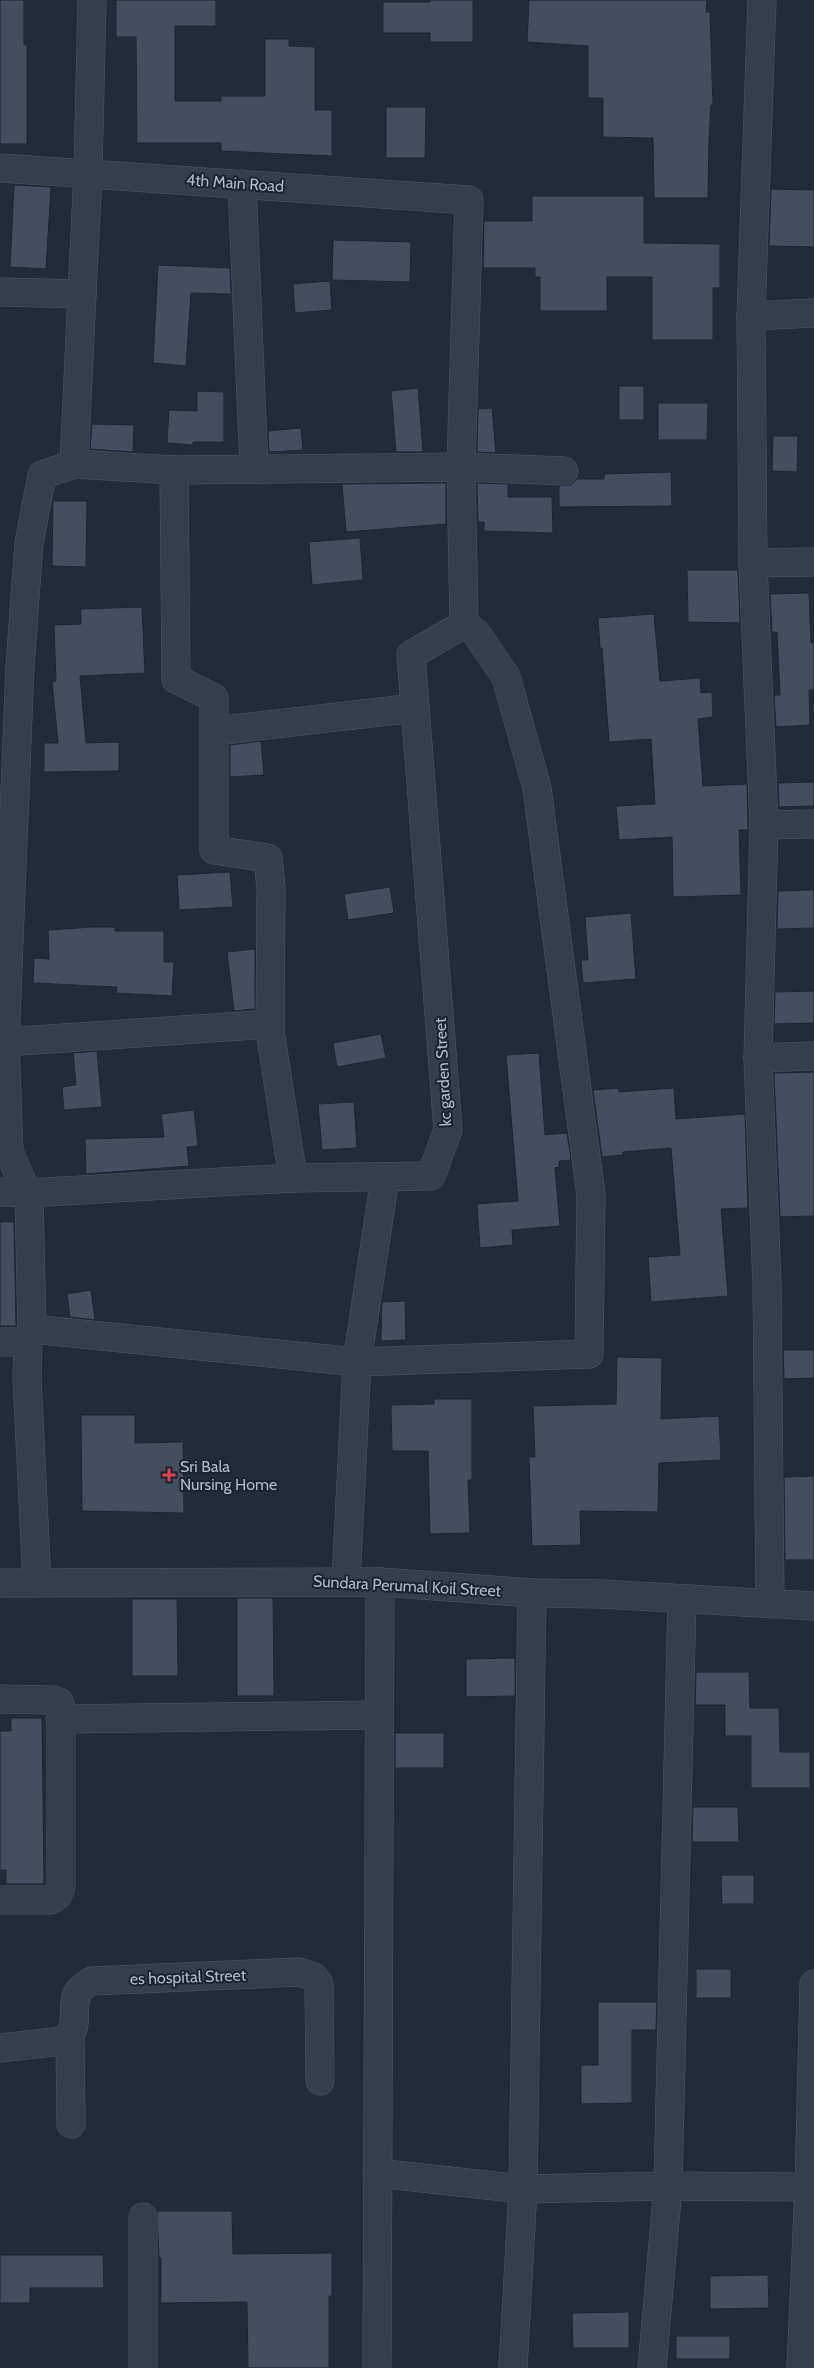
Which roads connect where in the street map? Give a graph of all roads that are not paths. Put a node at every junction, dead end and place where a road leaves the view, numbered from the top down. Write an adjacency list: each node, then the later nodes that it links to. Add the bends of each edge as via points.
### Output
1 (92, 0): 4 (street)
2 (762, 0): 9 (street)
3 (0, 168): 4 (street, 4th Main Road)
4 (88, 173): 5 (street, 4th Main Road); 7 (street)
5 (242, 184): 11 (street, 4th Main Road, via 469,200); 12 (street)
6 (0, 292): 7 (street)
7 (82, 294): 10 (street)
8 (814, 313): 9 (street)
9 (751, 316): 16 (street)
10 (74, 464): 13 (street); 23 (street, via 42,475 28,543)
11 (461, 467): 12 (street); 14 (street); 17 (street)
12 (254, 469): 13 (street)
13 (174, 470): 19 (street, via 176,679 214,698)
14 (564, 471)
15 (814, 562): 16 (street)
16 (753, 563): 21 (street)
17 (464, 624): 18 (street, kc garden Street, via 410,655); 32 (street, via 476,633 506,677 537,788 591,1195 589,1354)
18 (415, 708): 19 (street); 27 (street, kc garden Street, via 448,1130 431,1176)
19 (215, 731): 22 (street, via 214,850 268,858 271,888)
20 (814, 824): 21 (street)
21 (764, 825): 25 (street)
22 (270, 1024): 23 (street); 26 (street)
23 (4, 1042): 29 (street, via 9,1152)
24 (814, 1056): 25 (street)
25 (758, 1058): 39 (street, via 768,1284)
26 (293, 1178): 27 (street, kc garden Street); 29 (street, kc garden Street)
27 (384, 1178): 32 (street)
28 (0, 1192): 29 (street, kc garden Street)
29 (28, 1193): 30 (street)
30 (30, 1336): 31 (street); 32 (street); 36 (street)
31 (0, 1342)
32 (357, 1362): 33 (street)
33 (346, 1581): 34 (street, Sundara Perumal Koil Street); 36 (street, Sundara Perumal Koil Street)
34 (380, 1582): 37 (street, Sundara Perumal Koil Street); 42 (street)
35 (0, 1583): 36 (street, Sundara Perumal Koil Street)
36 (37, 1583)
37 (532, 1593): 38 (street, Sundara Perumal Koil Street); 53 (street)
38 (682, 1599): 39 (street, Sundara Perumal Koil Street); 51 (street)
39 (770, 1604): 40 (street, Sundara Perumal Koil Street)
40 (814, 1606)
41 (0, 1699): 43 (street, via 53,1700 58,1702)
42 (379, 1715): 43 (street); 50 (street)
43 (60, 1719): 44 (street, via 61,1888 51,1900)
44 (0, 1900)
45 (814, 1984): 52 (street)
46 (70, 2038): 47 (street, via 62,2042); 48 (street, es hospital Street, via 75,2026 77,1995 92,1981 299,1972 314,1977 319,1984); 49 (street)
47 (0, 2048)
48 (320, 2081)
49 (71, 2124)
50 (377, 2173): 53 (street); 56 (street)
51 (668, 2186): 52 (street); 53 (street); 58 (street)
52 (812, 2187): 59 (street)
53 (523, 2189): 57 (street)
54 (143, 2217): 55 (street)
55 (144, 2368)
56 (377, 2368)
57 (512, 2368)
58 (652, 2368)
59 (801, 2368)

